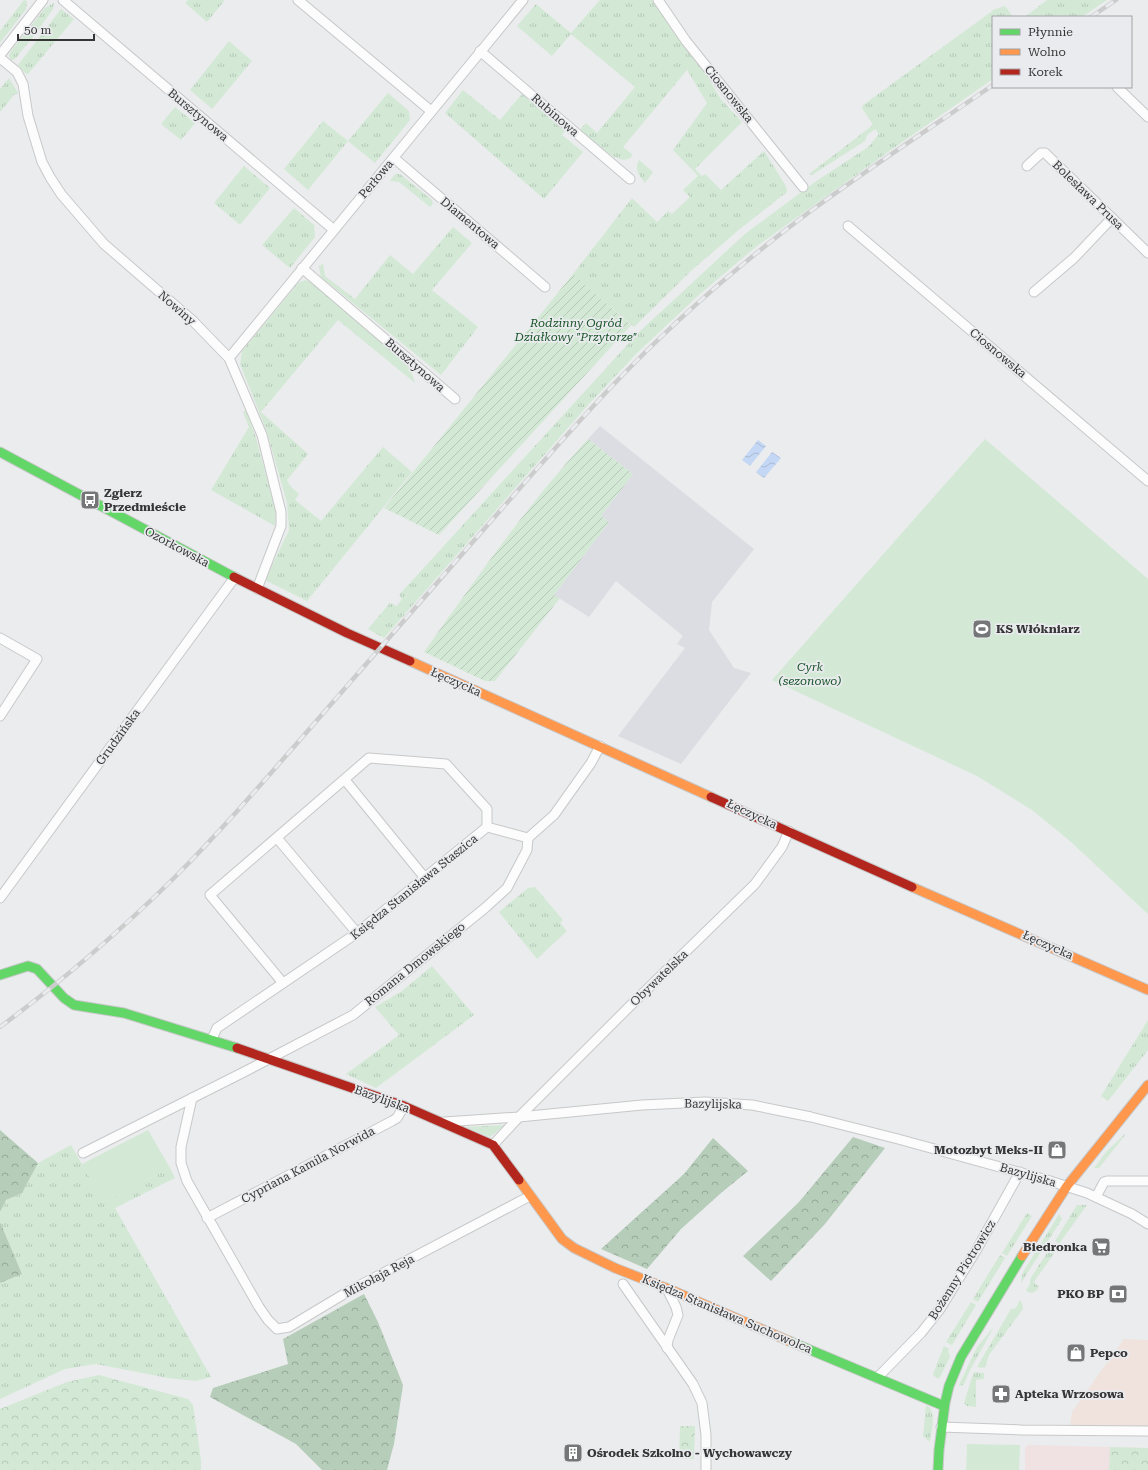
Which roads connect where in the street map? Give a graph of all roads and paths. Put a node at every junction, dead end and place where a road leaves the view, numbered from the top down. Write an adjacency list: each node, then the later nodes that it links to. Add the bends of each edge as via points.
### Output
1 (63, 0): 17 (street, Bursztynowa)
2 (298, 0): 9 (street)
3 (658, 0): 14 (street, Ciosnowska, via 686,41)
4 (41, 1): 7 (street)
5 (518, 2): 6 (street, Perłowa)
6 (480, 51): 9 (street, Perłowa); 13 (street, Rubinowa)
7 (0, 56): 22 (street, Nowiny, via 17,72 23,84 28,116 42,162 61,194 104,244 194,321)
8 (1118, 88): 10 (street)
9 (431, 111): 11 (street, Perłowa)
10 (1148, 117)
11 (394, 158): 17 (street, Perłowa); 20 (street, Diamentowa)
12 (1027, 166): 15 (street, Bolesława Prusa, via 1041,153 1045,153)
13 (630, 180)
14 (803, 187)
15 (1112, 218): 18 (street, Bolesława Prusa); 21 (street, via 1074,258)
16 (848, 226): 25 (street, Ciosnowska)
17 (334, 230): 19 (street, Perłowa)
18 (1148, 253)
19 (302, 268): 22 (street, Perłowa); 23 (street, Bursztynowa)
20 (546, 287)
21 (1034, 292)
22 (229, 358): 27 (street, Nowiny, via 262,436 281,512 281,526)
23 (455, 399)
24 (0, 452): 26 (street, Ozorkowska)
25 (1148, 481)
26 (235, 577): 27 (street, Ozorkowska); 38 (street, Grudzińska)
27 (257, 589): 28 (street, Ozorkowska)
28 (356, 637): 31 (street, Łęczycka)
29 (0, 638): 30 (street, via 37,659)
30 (0, 716)
31 (600, 746): 34 (street, Łęczycka); 36 (street, via 591,763 554,814)
32 (344, 780): 33 (street, via 369,758 446,764 487,809); 35 (street); 37 (street)
33 (487, 827): 36 (street, Księdza Stanisława Staszica); 37 (street, Księdza Stanisława Staszica)
34 (789, 831): 42 (street, Łęczycka); 48 (street, Obywatelska, via 782,847 755,884)
35 (277, 838): 39 (street); 41 (street, via 210,895)
36 (528, 838): 44 (street, Romana Dmowskiego, via 527,850 507,888 485,908 353,1015)
37 (424, 878): 39 (street, Księdza Stanisława Staszica)
38 (0, 898)
39 (357, 933): 41 (street, Księdza Stanisława Staszica)
40 (0, 975): 43 (street, Bazylijska, via 28,966 37,969 74,1005 124,1014)
41 (283, 983): 43 (street, Księdza Stanisława Staszica, via 217,1028)
42 (1148, 990)
43 (212, 1039): 44 (street, Bazylijska)
44 (270, 1059): 46 (street); 47 (street, Bazylijska)
45 (1148, 1085): 54 (street)
46 (192, 1098): 51 (street); 57 (street, Mikołaja Reja, via 181,1147 181,1163 187,1181)
47 (404, 1106): 49 (street, Bazylijska); 57 (street, Cypriana Kamila Norwida, via 397,1118 392,1121)
48 (519, 1117): 49 (street, Bazylijska); 50 (street, Obywatelska); 52 (street, Bazylijska, via 642,1105 705,1102 752,1104)
49 (443, 1122): 50 (street)
50 (493, 1145): 55 (street)
51 (83, 1153)
52 (1020, 1172): 54 (street, Bazylijska); 62 (street, Bożenny Piotrowicz, via 974,1255 940,1309 921,1333)
53 (1148, 1181): 56 (street, via 1107,1181)
54 (1067, 1186): 56 (street, Bazylijska); 63 (street, via 961,1357)
55 (530, 1196): 57 (street, Mikołaja Reja, via 349,1292 289,1327 277,1329 259,1307); 60 (street, Księdza Stanisława Suchowolca, via 562,1240 576,1250)
56 (1096, 1197): 58 (street, Bazylijska)
57 (207, 1218)
58 (1148, 1224)
59 (623, 1284): 61 (street)
60 (667, 1289): 61 (street, via 678,1315); 62 (street, Księdza Stanisława Suchowolca)
61 (667, 1348): 66 (street, via 693,1384 702,1403 706,1435)
62 (877, 1378): 63 (street, Księdza Stanisława Suchowolca)
63 (944, 1406): 64 (street)
64 (941, 1427): 65 (street); 67 (street)
65 (1148, 1431)
66 (706, 1470)
67 (938, 1470)

